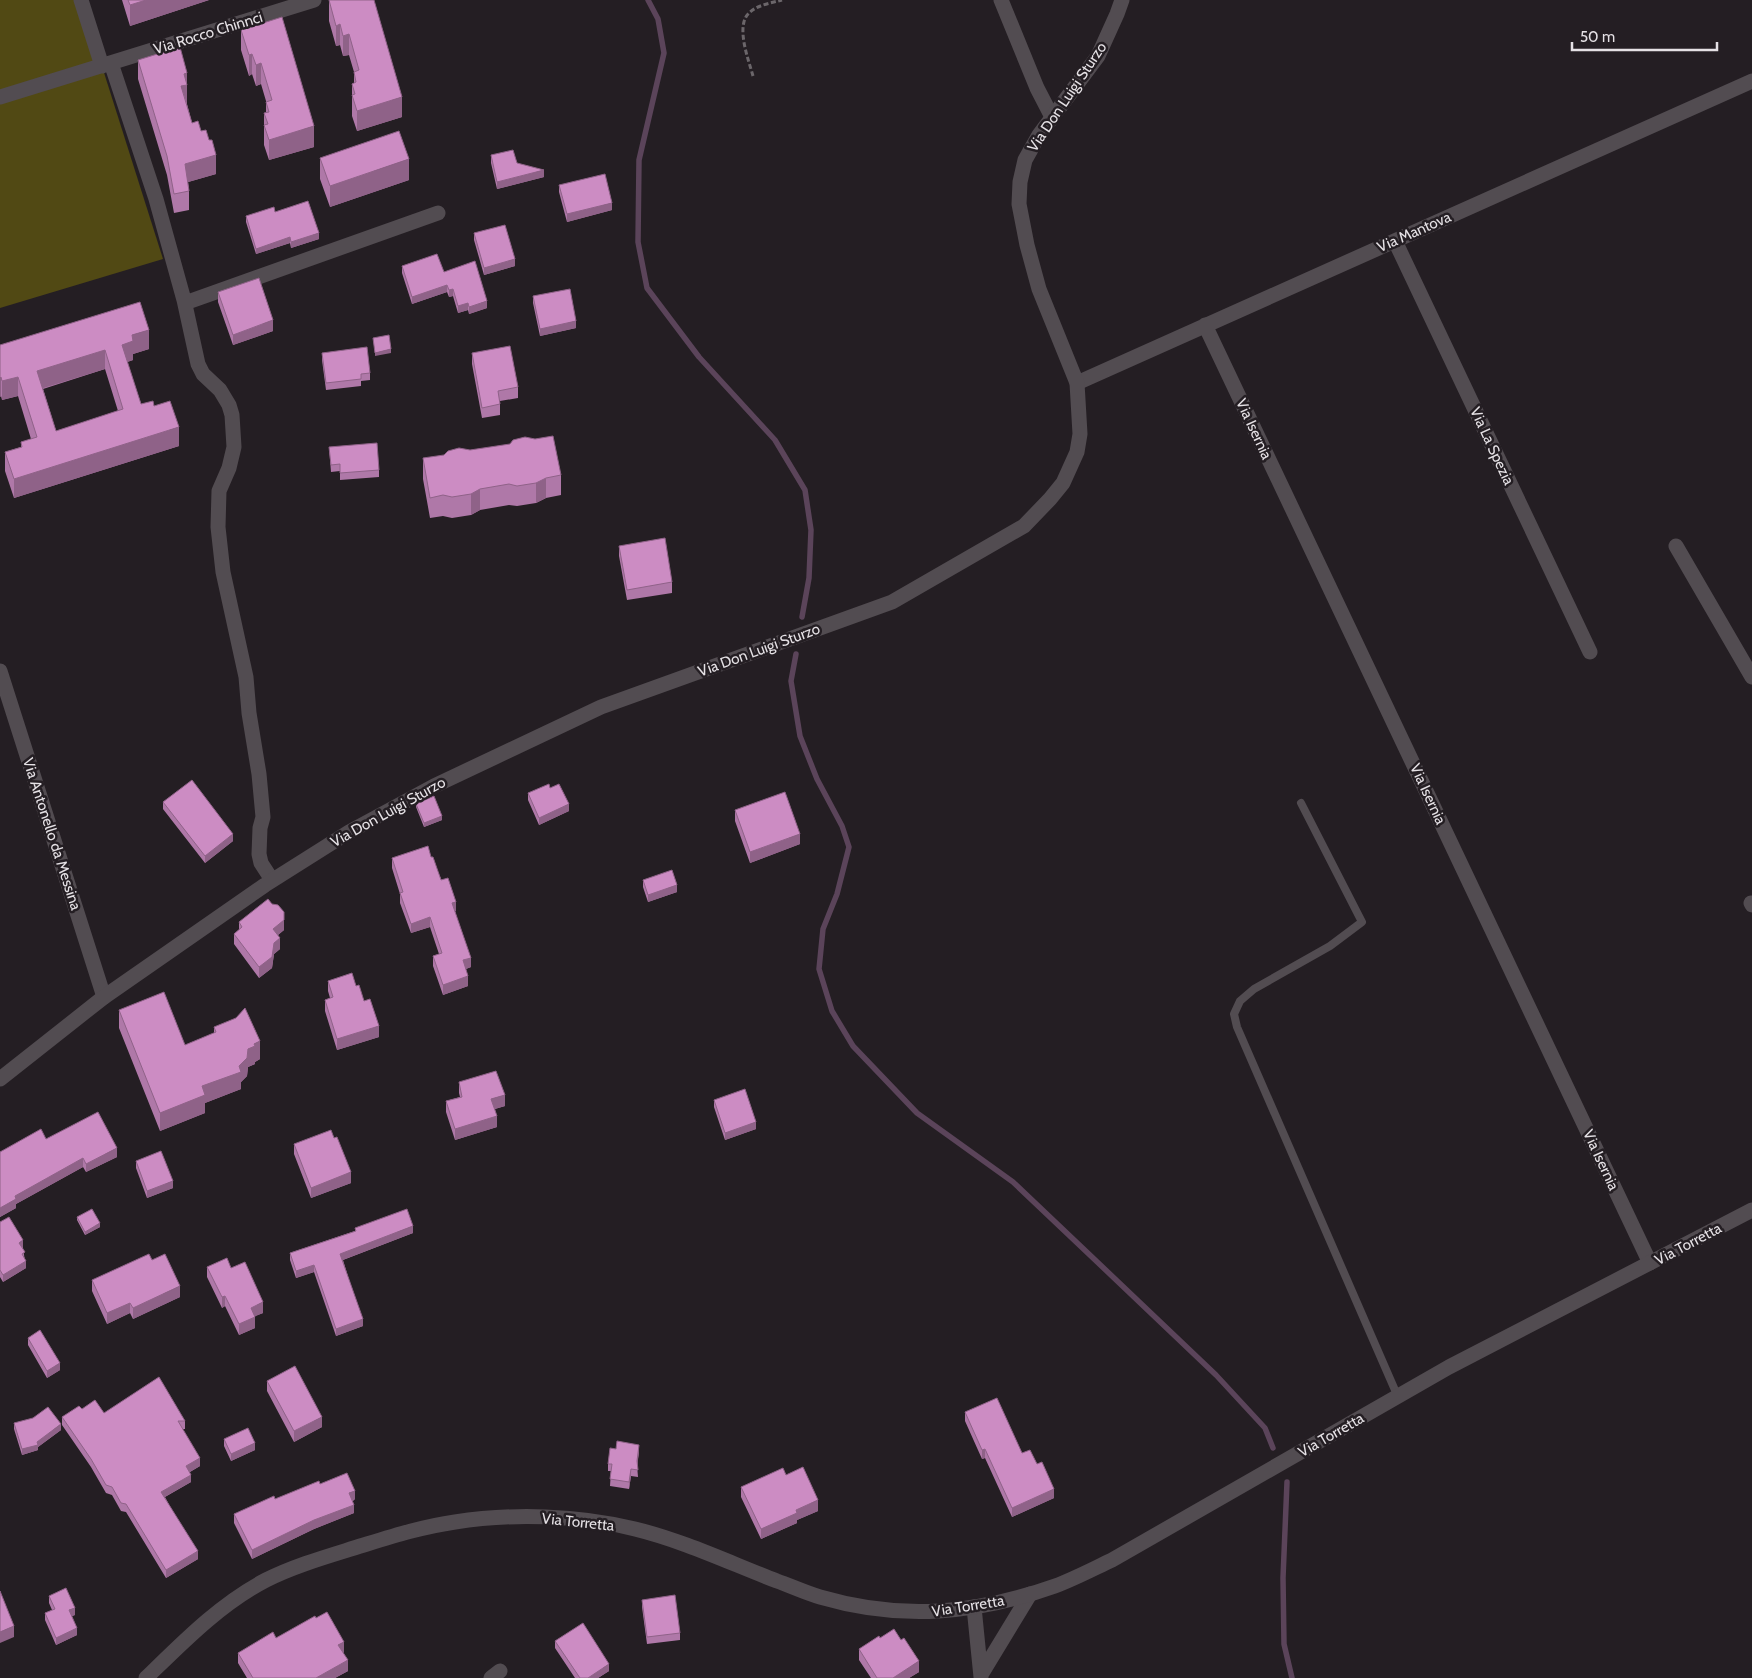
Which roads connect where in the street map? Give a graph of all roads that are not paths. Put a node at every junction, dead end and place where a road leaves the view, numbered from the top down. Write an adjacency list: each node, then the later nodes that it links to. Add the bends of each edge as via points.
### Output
1 (81, 0): 5 (street)
2 (314, 0): 5 (street, Via Rocco Chinnci)
3 (1002, 0): 8 (street)
4 (1122, 0): 8 (street, Via Don Luigi Sturzo, via 1098,56)
5 (106, 64): 7 (street, Via Rocco Chinnci); 11 (street, via 156,200)
6 (1752, 81): 10 (street, Via Mantova)
7 (0, 97)
8 (1052, 117): 13 (street, Via Don Luigi Sturzo, via 1025,160 1020,204 1038,289)
9 (438, 213): 11 (street)
10 (1395, 241): 12 (street, Via Mantova); 15 (street, Via La Spezia)
11 (185, 303): 19 (street, via 198,364 203,374 220,390 232,415 234,447 219,491 218,527 246,677 259,774 263,817 259,854)
12 (1205, 325): 13 (street, Via Mantova); 23 (street, Via Isernia)
13 (1077, 383): 19 (street, Via Don Luigi Sturzo, via 1080,434 1077,452 1063,483 1024,526 892,602 601,707 434,786 349,832)
14 (1676, 546): 17 (street)
15 (1590, 652)
16 (0, 671): 20 (street, Via Antonello da Messina)
17 (1752, 677)
18 (1301, 803): 24 (lane, via 1362,922 1330,946 1254,989 1240,1001 1234,1014)
19 (272, 880): 20 (street, Via Don Luigi Sturzo)
20 (104, 997): 21 (street, Via Don Luigi Sturzo)
21 (0, 1079)
22 (1752, 1210): 23 (street, Via Torretta)
23 (1650, 1263): 24 (street, Via Torretta, via 1449,1367)
24 (1398, 1397): 25 (street, Via Torretta, via 1112,1560 1056,1586)
25 (1030, 1594): 26 (street, Via Torretta); 27 (street)
26 (974, 1607): 27 (street); 28 (street, Via Torretta, via 951,1612 913,1613 870,1608 819,1597 674,1540 634,1528 582,1520 492,1517 407,1532 299,1566 266,1580 204,1623)
27 (981, 1675)
28 (146, 1678)

